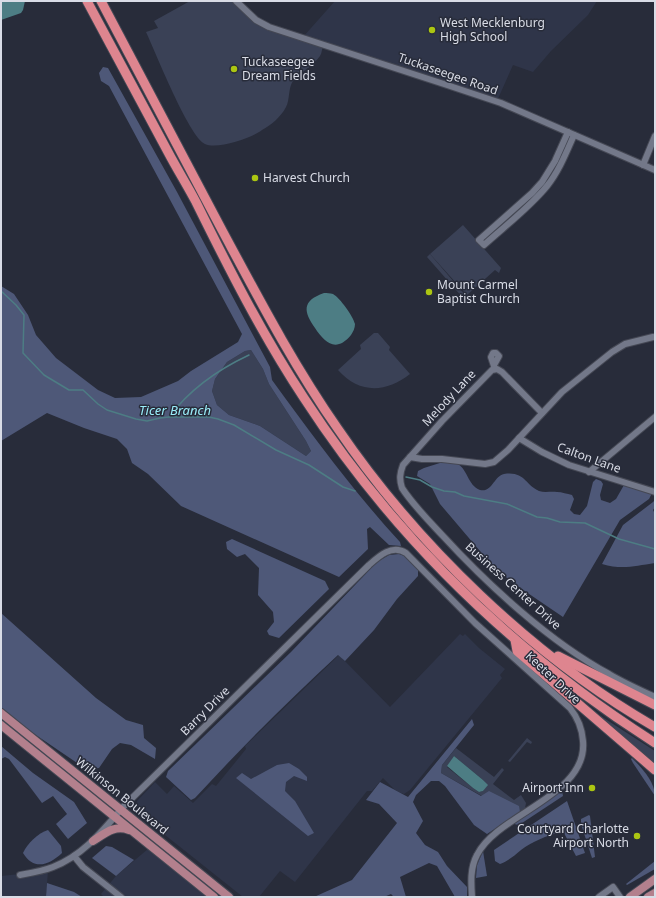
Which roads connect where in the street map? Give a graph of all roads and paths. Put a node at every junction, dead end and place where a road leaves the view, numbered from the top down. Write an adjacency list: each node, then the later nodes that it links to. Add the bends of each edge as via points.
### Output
1 (87, 1): 17 (highway, via 266,335 305,400 347,460 395,520 461,590)
2 (101, 1): 18 (highway, via 272,323 330,418 414,526 465,580)
3 (236, 1): 4 (street, Tuckaseegee Road, via 256,20 269,27 469,92 516,109)
4 (571, 134): 6 (street, Tuckaseegee Road); 8 (street, via 562,162 547,186 534,200)
5 (655, 136): 6 (street)
6 (643, 165): 7 (street, Tuckaseegee Road)
7 (655, 170)
8 (481, 242)
9 (653, 337): 10 (street, via 620,347 562,392)
10 (542, 413): 12 (street); 13 (street, Melody Lane, via 494,367)
11 (655, 417): 14 (street)
12 (519, 438): 13 (street, via 498,459 488,464); 14 (street, Calton Lane, via 553,458)
13 (410, 457): 19 (street, Business Center Drive, via 400,474 402,488 458,552 509,601 569,649 608,674)
14 (589, 472): 15 (street, Calton Lane)
15 (655, 492)
16 (398, 550): 26 (street, Barry Drive, via 383,553 369,565); 37 (street, Keeter Drive, via 406,553 475,623 570,708 582,731 582,754 577,768 567,782 495,834 481,849 472,869)
17 (515, 640): 24 (highway, via 566,682); 25 (highway, via 517,651)
18 (539, 646): 20 (highway); 23 (highway, via 603,694)
19 (655, 697)
20 (655, 705)
21 (1, 713): 26 (main road, Wilkinson Boulevard)
22 (1, 725): 27 (main road, Wilkinson Boulevard)
23 (655, 728)
24 (655, 743)
25 (655, 770)
26 (121, 810): 27 (street, Barry Drive); 36 (main road, Wilkinson Boulevard)
27 (114, 817): 28 (main road, Wilkinson Boulevard); 29 (street, Barry Drive)
28 (133, 832): 29 (main road, via 115,829); 35 (main road, Wilkinson Boulevard)
29 (93, 841): 30 (street, Barry Drive)
30 (74, 856): 31 (street, Barry Drive, via 53,867); 34 (street, via 83,868)
31 (20, 875)
32 (655, 880): 40 (main road)
33 (655, 893): 41 (main road)
34 (121, 897)
35 (214, 897)
36 (229, 897)
37 (472, 897)
38 (600, 897): 39 (street, via 614,887)
39 (620, 897)
40 (630, 897)
41 (648, 897)

